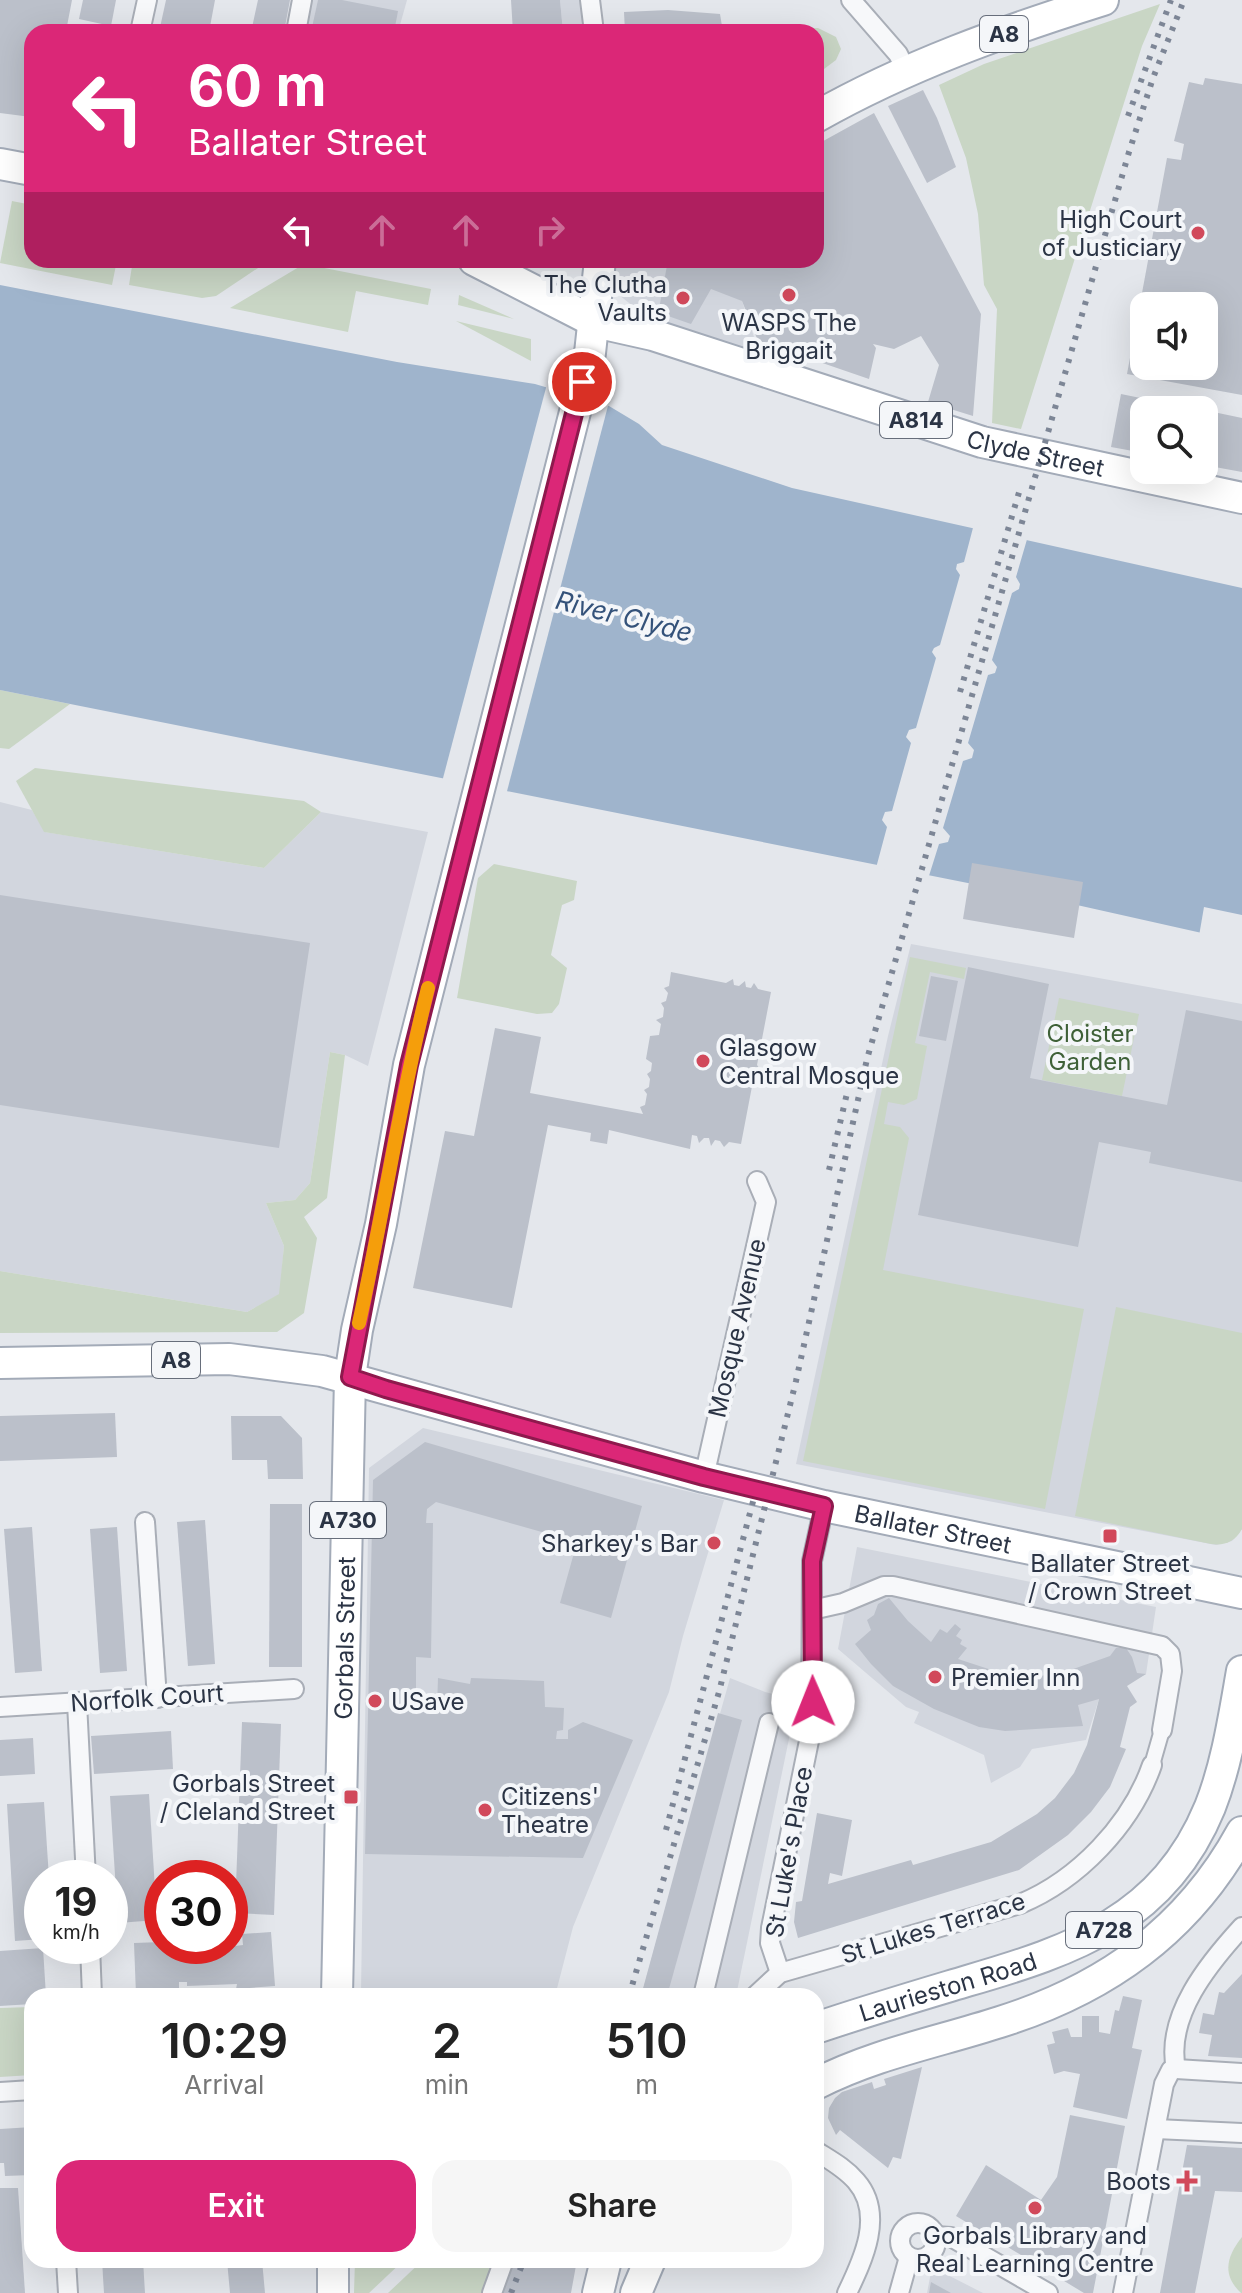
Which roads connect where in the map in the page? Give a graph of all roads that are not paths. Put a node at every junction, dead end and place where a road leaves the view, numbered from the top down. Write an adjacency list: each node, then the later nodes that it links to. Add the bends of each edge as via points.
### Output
1 (147, 0): 6 (street)
2 (302, 0): 7 (street)
3 (590, 0): 8 (street)
4 (851, 0): 9 (street)
5 (1103, 0): 9 (main road, A8)
6 (142, 24)
7 (298, 24)
8 (593, 24)
9 (906, 70): 10 (main road)
10 (824, 112)
11 (0, 164): 12 (main road)
12 (24, 168)
13 (490, 268): 16 (main road, Clyde Street / A814)
14 (599, 268): 16 (main road)
15 (614, 268): 16 (main road)
16 (595, 322): 17 (main road, Clyde Street / A814, via 653,335 982,442); 20 (main road, Gorbals Street, via 409,1065)
17 (1242, 498)
18 (757, 1181): 21 (street, Mosque Avenue, via 766,1202)
19 (0, 1363): 20 (main road, A8, via 229,1359)
20 (350, 1377): 21 (main road, Ballater Street / A8); 40 (main road, Gorbals Street / A730)
21 (704, 1477): 22 (main road, Ballater Street / A8)
22 (824, 1506): 24 (main road, Ballater Street / A8); 25 (street, St Luke's Place, via 812,1561)
23 (145, 1522): 28 (street)
24 (1242, 1593)
25 (812, 1610): 32 (street, St Lukes Terrace, via 893,1586 1162,1646 1170,1654 1172,1671); 38 (street, St Luke's Place, via 811,1731 771,1928)
26 (1242, 1671): 43 (main road, Laurieston Road / A728, via 1221,1774 1205,1818 1160,1886 1100,1933 1027,1964)
27 (294, 1689): 28 (street, Norfolk Court)
28 (157, 1698): 29 (street, Norfolk Court)
29 (77, 1703): 30 (street, Norfolk Court); 35 (street)
30 (0, 1707)
31 (769, 1723): 41 (street)
32 (1162, 1730): 33 (street, St Lukes Terrace)
33 (1152, 1765): 38 (street, St Lukes Terrace, via 1106,1840 1044,1893)
34 (1242, 1832): 46 (main road, Laurieston Road / A728, via 1176,1921 1106,1977 1069,1997)
35 (85, 1860)
36 (1242, 1927): 44 (street, via 1187,1998 1173,2051)
37 (91, 1964): 39 (street)
38 (780, 1973): 42 (street, St Luke's Place)
39 (92, 1988)
40 (337, 1988)
41 (709, 1988)
42 (764, 1988)
43 (824, 2026)
44 (1176, 2069): 45 (street); 49 (street, via 1164,2084)
45 (1242, 2073)
46 (824, 2080)
47 (24, 2090): 48 (street)
48 (0, 2092)
49 (1156, 2129): 50 (street); 67 (street)
50 (1242, 2133)
51 (824, 2156): 64 (street, via 845,2170 866,2198 868,2241)
52 (935, 2236): 53 (street, via 926,2257); 53 (street, via 924,2224 907,2227 900,2241); 66 (street, via 951,2237)
53 (909, 2257): 65 (street)
54 (66, 2268): 59 (street)
55 (333, 2268): 60 (main road)
56 (501, 2268): 61 (street)
57 (604, 2268): 62 (main road)
58 (647, 2268): 63 (main road)
59 (68, 2293)
60 (333, 2293)
61 (492, 2293)
62 (598, 2293)
63 (636, 2293)
64 (847, 2293)
65 (899, 2293)
66 (1048, 2293)
67 (1123, 2293)

